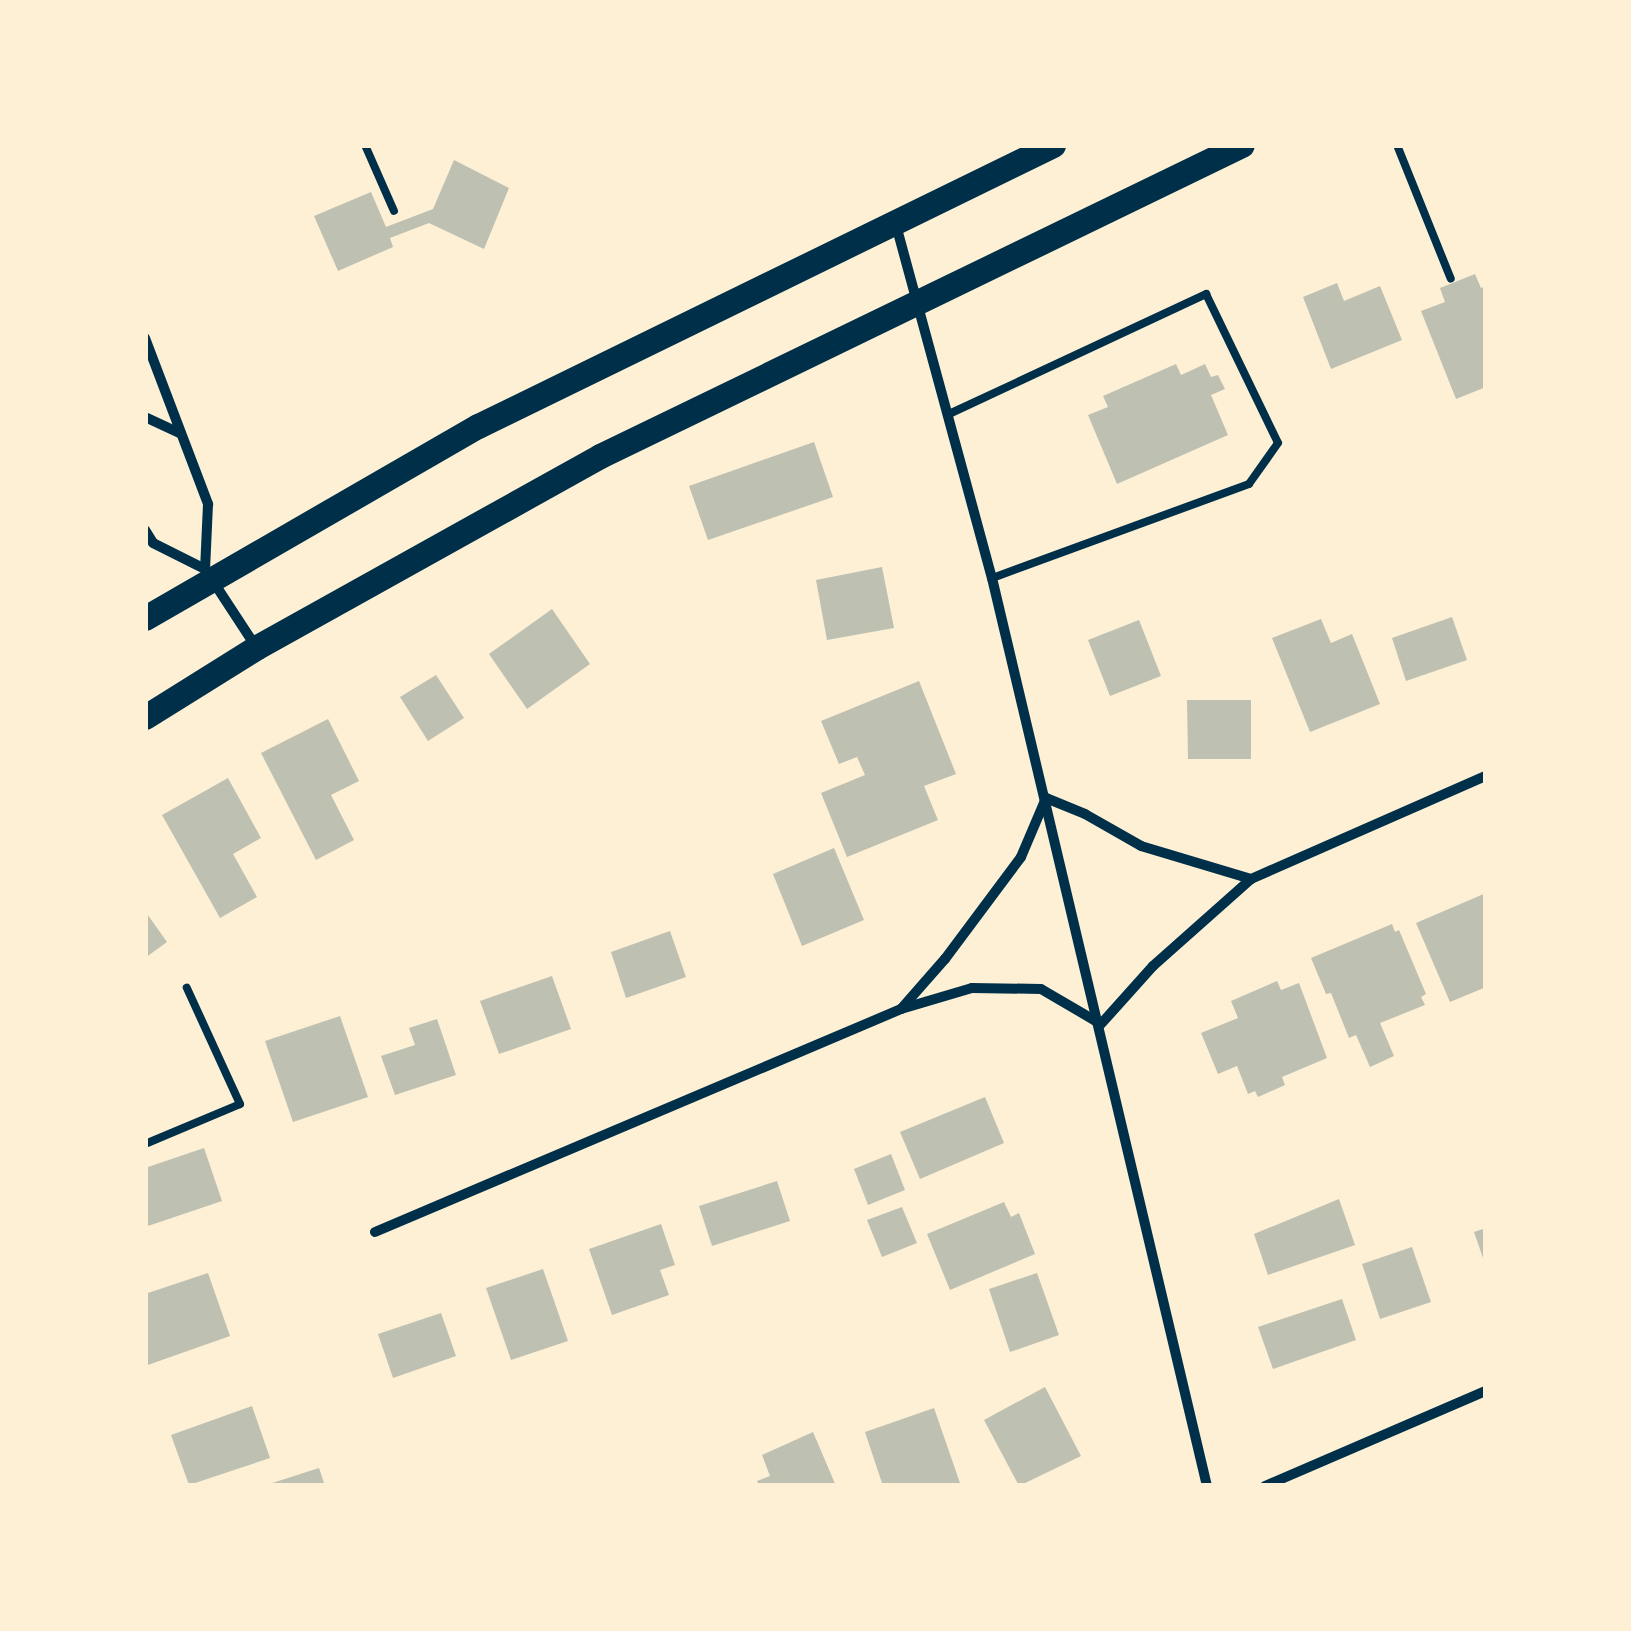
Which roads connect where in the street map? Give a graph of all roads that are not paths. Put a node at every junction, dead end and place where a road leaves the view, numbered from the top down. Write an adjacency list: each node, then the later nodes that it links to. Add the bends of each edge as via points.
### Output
1 (365, 145): 5 (lane)
2 (1052, 145): 6 (main road)
3 (1242, 145): 8 (main road)
4 (1397, 145): 7 (lane)
5 (394, 211)
6 (895, 219): 8 (street); 14 (main road, via 478,426)
7 (1451, 280)
8 (918, 299): 10 (street); 17 (main road, via 600,456)
9 (145, 338): 12 (street)
10 (949, 414): 15 (street); 15 (lane, via 1206,294 1278,443 1249,484)
11 (145, 417): 12 (street)
12 (180, 434): 14 (street, via 208,504)
13 (145, 530): 14 (street, via 152,543)
14 (208, 573): 16 (main road); 17 (street)
15 (992, 578): 20 (street)
16 (145, 618)
17 (257, 648): 18 (main road)
18 (145, 716)
19 (1486, 776): 21 (street)
20 (1046, 798): 21 (street, via 1141,846); 23 (street, via 1020,858); 24 (street)
21 (1252, 879): 24 (street, via 1164,955)
22 (187, 988): 25 (lane, via 240,1104)
23 (900, 1009): 24 (street, via 972,988 1041,989); 26 (street)
24 (1101, 1024): 28 (street)
25 (145, 1144)
26 (374, 1232)
27 (1486, 1391): 29 (street)
28 (1207, 1486)
29 (1264, 1486)

